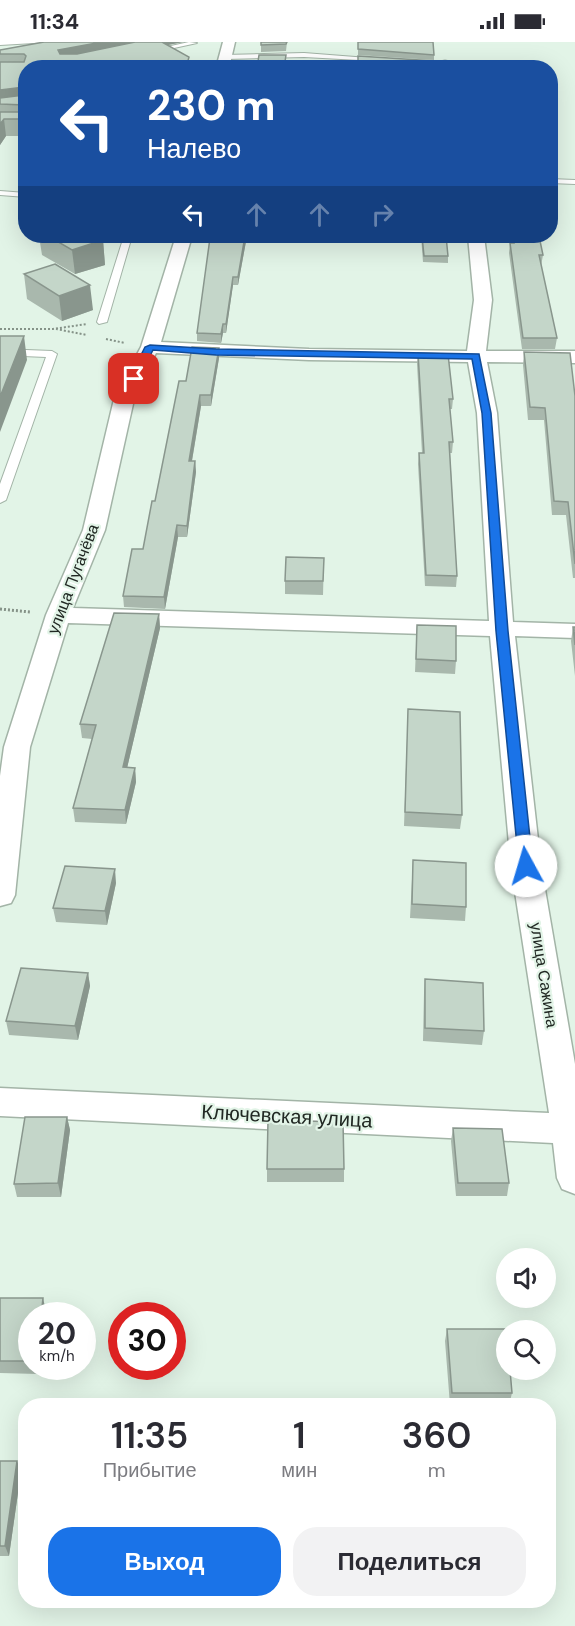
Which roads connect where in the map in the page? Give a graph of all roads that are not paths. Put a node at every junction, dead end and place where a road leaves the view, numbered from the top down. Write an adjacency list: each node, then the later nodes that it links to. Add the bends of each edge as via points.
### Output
1 (48, 42): 3 (lane)
2 (229, 42): 6 (street)
3 (0, 43)
4 (194, 43): 5 (lane)
5 (138, 54)
6 (224, 60)
7 (246, 60): 8 (lane, via 304,55)
8 (385, 60)
9 (558, 181): 10 (lane)
10 (575, 182)
11 (0, 193): 12 (lane)
12 (18, 194)
13 (126, 243): 16 (lane)
14 (182, 243): 17 (street, улица Пугачёва)
15 (477, 243): 19 (street, улица Сажина, via 483,300)
16 (102, 322)
17 (150, 347): 19 (street, via 216,352); 22 (street, улица Пугачёва, via 125,395 94,530)
18 (0, 352): 21 (lane, via 52,354)
19 (476, 356): 20 (street); 23 (street, улица Сажина, via 487,413)
20 (575, 357)
21 (0, 500)
22 (58, 615): 23 (street); 25 (street, улица Пугачёва, via 17,747)
23 (502, 631): 24 (street); 27 (street, улица Сажина, via 526,866)
24 (575, 631)
25 (0, 895)
26 (0, 1102): 27 (street, Ключевская улица)
27 (572, 1129): 28 (street, улица Сажина)
28 (575, 1178)

